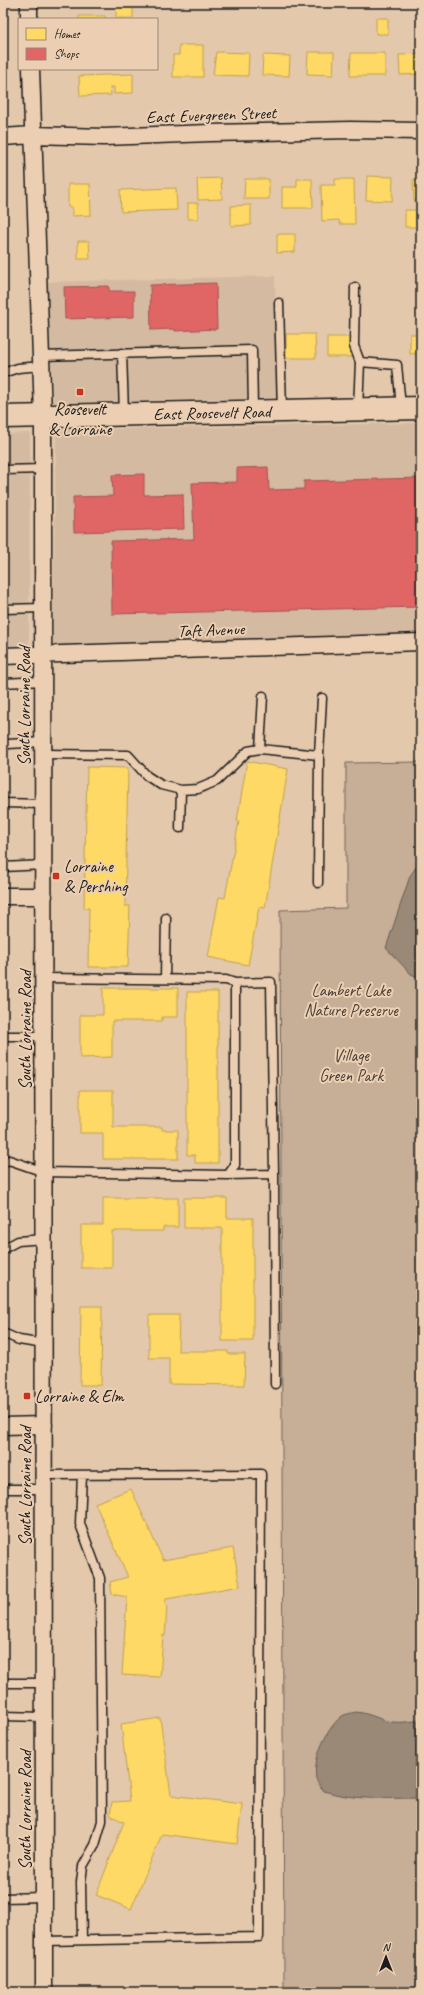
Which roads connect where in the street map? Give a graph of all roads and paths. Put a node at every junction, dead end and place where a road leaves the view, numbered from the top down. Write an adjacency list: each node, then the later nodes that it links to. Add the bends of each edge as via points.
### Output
1 (29, 3): 2 (street)
2 (29, 18)
3 (31, 70): 5 (street, South Lorraine Road)
4 (421, 131): 5 (street, East Evergreen Street, via 311,131 104,137)
5 (32, 135): 6 (street, East Evergreen Street); 10 (street, South Lorraine Road)
6 (3, 137)
7 (355, 288): 11 (lane, via 354,346)
8 (279, 302): 15 (lane)
9 (122, 354): 10 (lane); 16 (lane, via 252,350); 17 (lane)
10 (41, 361): 12 (lane); 18 (street, South Lorraine Road)
11 (360, 362): 13 (lane, via 397,365); 14 (lane)
12 (3, 373)
13 (411, 408): 14 (main road, East Roosevelt Road)
14 (358, 409): 15 (main road, East Roosevelt Road)
15 (282, 410): 16 (main road, East Roosevelt Road)
16 (253, 411): 17 (main road, East Roosevelt Road)
17 (124, 414): 18 (main road, East Roosevelt Road)
18 (43, 416): 19 (main road, East Roosevelt Road); 20 (street, South Lorraine Road)
19 (3, 417)
20 (43, 469): 21 (lane); 22 (street, South Lorraine Road)
21 (3, 470)
22 (43, 608): 23 (lane); 25 (street, South Lorraine Road)
23 (3, 609)
24 (421, 642): 25 (street, Taft Avenue)
25 (44, 654): 26 (street, Taft Avenue); 27 (street, South Lorraine Road)
26 (3, 656)
27 (43, 682): 28 (lane); 32 (street, South Lorraine Road)
28 (3, 683)
29 (263, 696): 33 (lane)
30 (322, 698): 34 (lane)
31 (3, 747): 32 (lane, via 8,744)
32 (43, 748): 35 (lane, via 128,755 151,779 161,785); 37 (street, South Lorraine Road)
33 (260, 749): 34 (lane); 35 (lane, via 248,751 217,781 198,789)
34 (319, 755): 41 (lane)
35 (181, 790): 38 (lane)
36 (3, 803): 37 (lane)
37 (44, 804): 39 (street, South Lorraine Road)
38 (180, 828)
39 (44, 865): 40 (lane); 43 (street, South Lorraine Road)
40 (3, 866)
41 (318, 883)
42 (3, 896): 43 (street)
43 (44, 896): 45 (street, South Lorraine Road)
44 (166, 918): 46 (lane)
45 (44, 978): 46 (lane); 49 (street, South Lorraine Road)
46 (165, 979): 47 (lane, via 226,980)
47 (235, 983): 52 (lane, via 271,982); 53 (lane, via 235,1165)
48 (3, 1036): 49 (lane)
49 (44, 1036): 51 (street, South Lorraine Road)
50 (3, 1163): 51 (lane, via 9,1160)
51 (44, 1172): 53 (lane); 54 (street, South Lorraine Road)
52 (274, 1174): 53 (lane); 58 (lane)
53 (228, 1175)
54 (44, 1239): 55 (lane, via 18,1241); 57 (street, South Lorraine Road)
55 (3, 1249)
56 (3, 1332): 57 (lane, via 19,1340)
57 (44, 1344): 59 (street, South Lorraine Road)
58 (275, 1384)
59 (44, 1425): 60 (street); 62 (street, South Lorraine Road)
60 (3, 1426)
61 (82, 1474): 62 (lane); 70 (lane, via 80,1524 100,1578 102,1821 95,1845 83,1866); 70 (lane, via 261,1474 259,1937)
62 (44, 1482): 63 (lane); 65 (street, South Lorraine Road)
63 (3, 1489)
64 (3, 1683): 65 (lane)
65 (44, 1683): 67 (street, South Lorraine Road)
66 (3, 1716): 67 (lane)
67 (44, 1716): 68 (street, South Lorraine Road)
68 (44, 1897): 69 (lane); 71 (street, South Lorraine Road)
69 (3, 1898)
70 (82, 1940): 71 (lane)
71 (44, 1941): 72 (street, South Lorraine Road)
72 (44, 1992)

